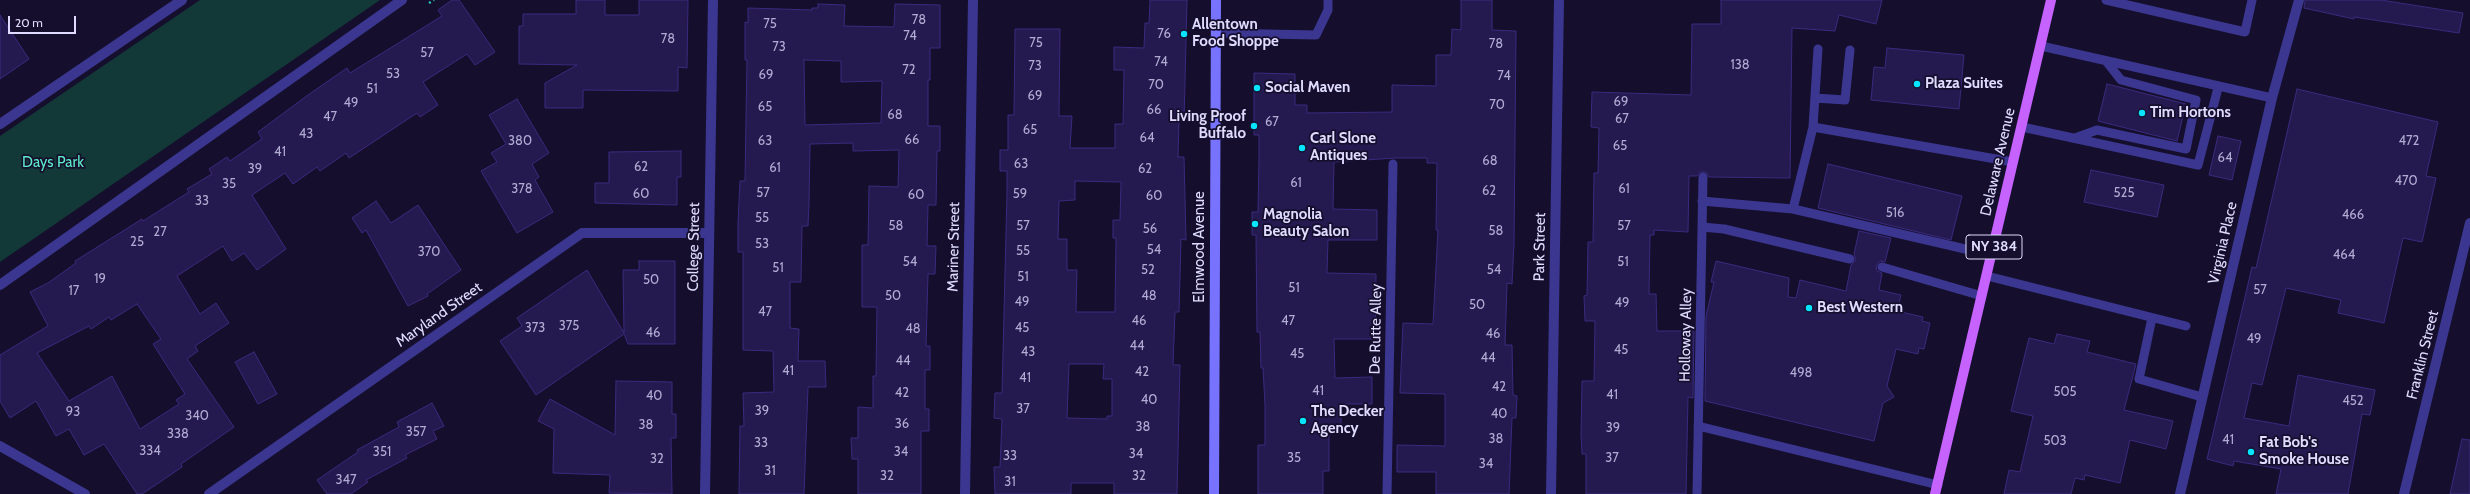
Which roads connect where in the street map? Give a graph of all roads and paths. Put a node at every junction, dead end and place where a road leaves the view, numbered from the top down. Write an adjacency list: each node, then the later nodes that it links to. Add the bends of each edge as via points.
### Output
1 (182, 0): 23 (street)
2 (402, 0): 39 (street)
3 (434, 0): 13 (path)
4 (713, 0): 34 (street, College Street)
5 (972, 0): 50 (street, Mariner Street)
6 (1216, 0): 15 (street, Elmwood Avenue)
7 (1328, 0): 15 (lane, via 1328,10 1316,35)
8 (1559, 0): 53 (street, Park Street)
9 (2051, 0): 16 (main road, Delaware Avenue / NY 384)
10 (2106, 0): 14 (lane)
11 (2252, 0): 14 (lane, via 2245,32)
12 (2299, 0): 22 (street, Virginia Place)
13 (429, 3)
14 (2133, 3)
15 (1216, 33): 51 (street, Elmwood Avenue)
16 (2041, 46): 19 (lane); 24 (main road, Delaware Avenue / NY 384)
17 (1818, 49): 21 (lane)
18 (1850, 50): 21 (lane, via 1845,100)
19 (2106, 61): 20 (lane); 26 (lane, via 2121,80 2196,100 2186,148 2097,130)
20 (2218, 88): 22 (lane); 26 (lane, via 2198,165)
21 (1815, 98): 25 (lane)
22 (2272, 98): 43 (street, Virginia Place)
23 (0, 124)
24 (2022, 127): 26 (lane); 27 (main road, Delaware Avenue / NY 384)
25 (1813, 128): 27 (lane); 31 (lane)
26 (2075, 138)
27 (2013, 162): 35 (main road, Delaware Avenue / NY 384)
28 (1393, 164): 52 (lane, De Rutte Alley)
29 (1703, 177): 30 (lane, Holloway Alley)
30 (1702, 201): 31 (lane); 33 (lane, Holloway Alley)
31 (1793, 209): 35 (lane)
32 (2470, 223): 56 (street, Franklin Street)
33 (1702, 228): 36 (lane, via 1724,229); 44 (lane, Holloway Alley)
34 (709, 234): 48 (street, Maryland Street, via 582,233); 49 (street, College Street)
35 (1992, 255): 38 (main road, Delaware Avenue / NY 384)
36 (1850, 259)
37 (1882, 267): 40 (lane)
38 (1987, 276): 40 (main road, Delaware Avenue / NY 384); 41 (lane)
39 (0, 285)
40 (1982, 296): 46 (main road, Delaware Avenue / NY 384)
41 (2152, 318): 42 (lane); 43 (lane, via 2139,379)
42 (2186, 326)
43 (2202, 397): 55 (street, Virginia Place)
44 (1698, 426): 46 (lane); 54 (lane, Holloway Alley)
45 (0, 446): 47 (street)
46 (1936, 489)
47 (85, 494)
48 (208, 494)
49 (705, 494)
50 (964, 494)
51 (1214, 494)
52 (1387, 494)
53 (1551, 494)
54 (1697, 494)
55 (2180, 494)
56 (2404, 494)

